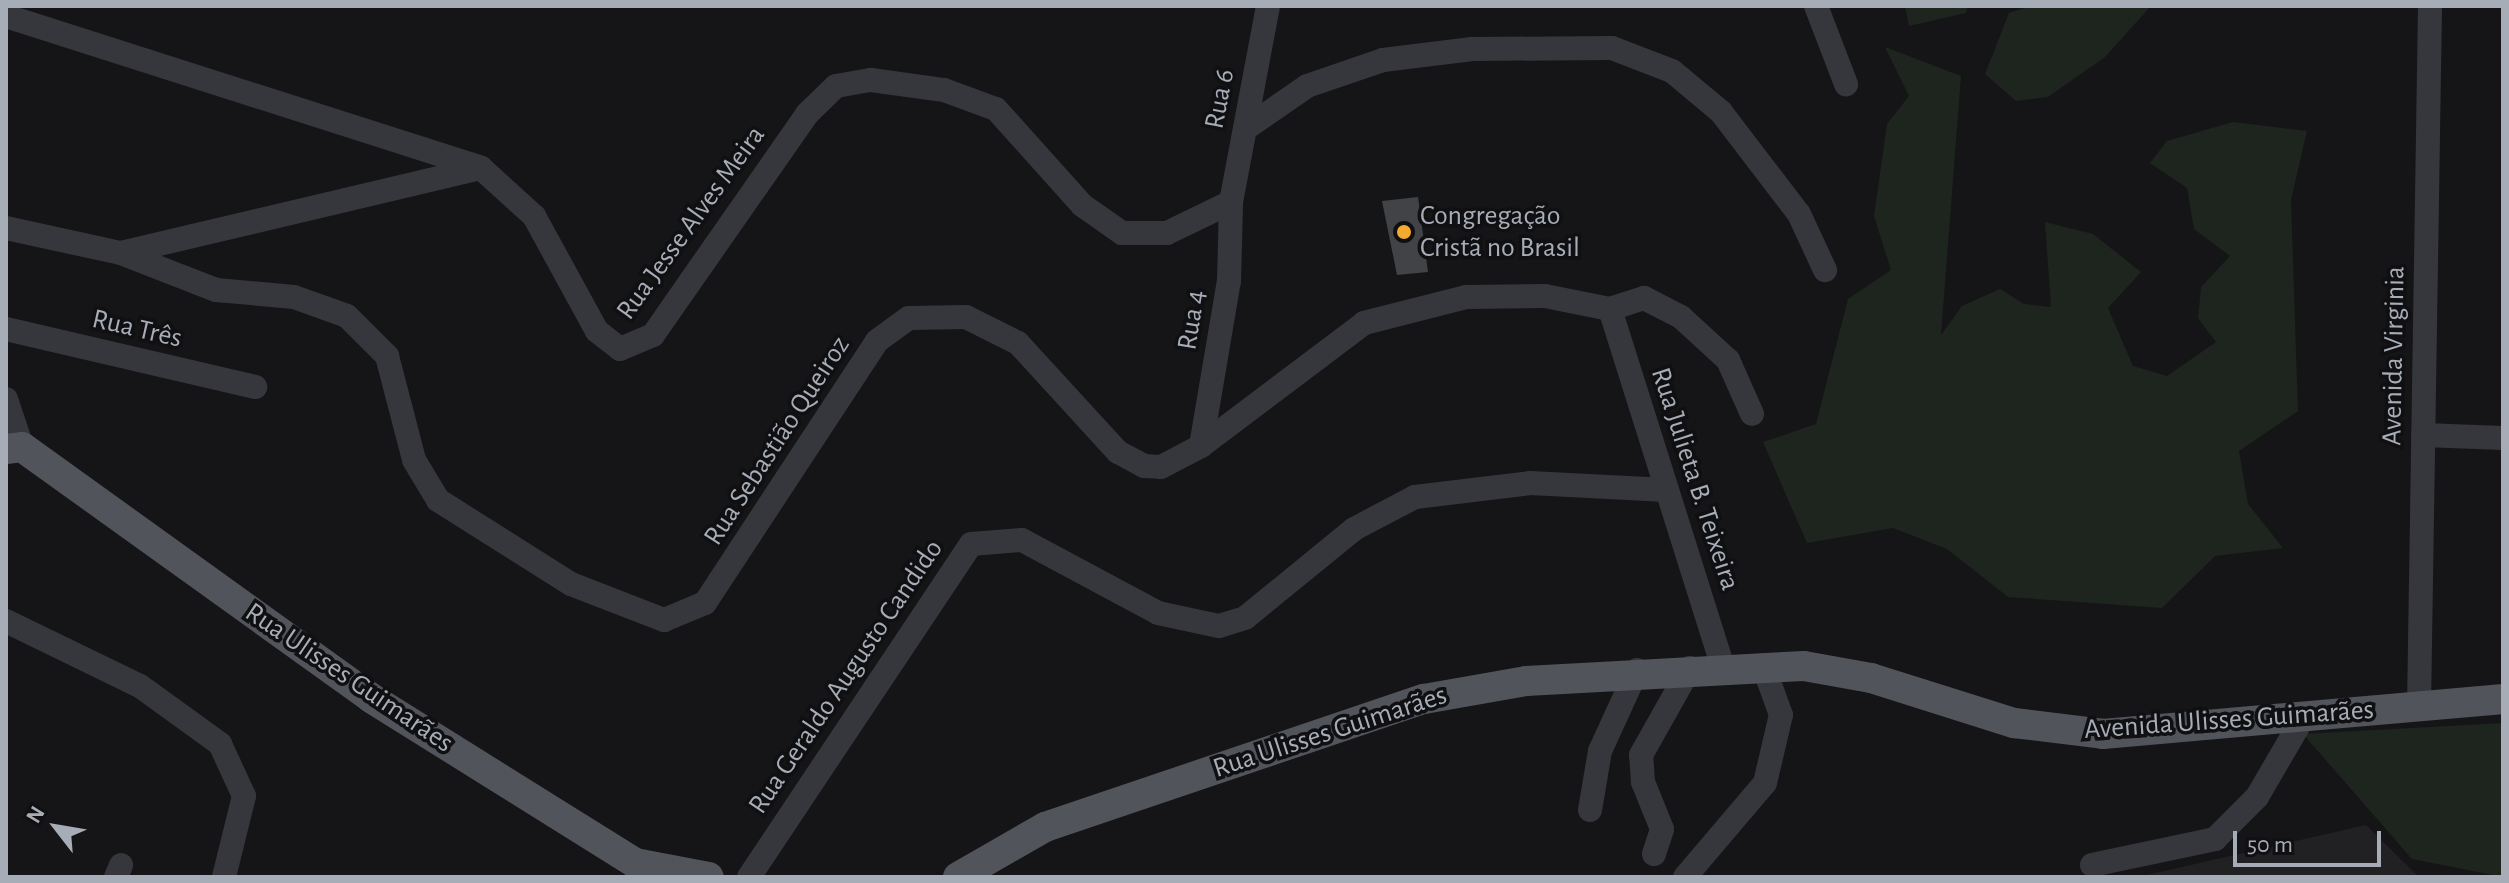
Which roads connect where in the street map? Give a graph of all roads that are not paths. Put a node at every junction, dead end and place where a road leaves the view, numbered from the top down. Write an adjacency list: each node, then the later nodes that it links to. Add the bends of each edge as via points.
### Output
1 (1268, 6): 6 (street, Rua 6)
2 (1816, 6): 5 (street)
3 (2430, 6): 17 (street, Avenida Virginia)
4 (6, 16): 7 (street)
5 (1846, 84)
6 (1245, 129): 8 (street, Rua 6); 11 (street, via 1307,86 1383,60 1472,49 1612,48 1672,71 1721,112 1799,214)
7 (481, 168): 8 (street, Rua Jesse Alves Meira, via 534,216 597,331 620,349 653,335 807,114 836,86 885,82 944,90 996,109 1082,205 1122,233 1167,233); 10 (street)
8 (1231, 202): 19 (street, Rua 4, via 1229,281)
9 (6, 228): 10 (street, Rua Sebastião Queiroz)
10 (121, 253): 19 (street, Rua Sebastião Queiroz, via 216,290 294,297 347,316 387,356 414,460 438,500 571,584 664,620 705,603 877,341 909,318 966,317 1018,343 1118,452 1144,466 1161,467)
11 (1825, 270)
12 (1610, 309): 16 (street, Rua Sebastião Queiroz, via 1644,298 1681,317 1728,360); 19 (street, Rua Sebastião Queiroz, via 1545,296 1407,307 1364,323); 21 (street, Rua Julieta B. Teixeira)
13 (6, 329): 14 (street, Rua Três)
14 (255, 387)
15 (6, 399): 20 (street)
16 (1752, 414)
17 (2423, 435): 18 (street); 28 (street, Avenida Virginia)
18 (2503, 438)
19 (1201, 446)
20 (14, 448): 33 (main road, Rua Ulisses Guimarães, via 371,698)
21 (1667, 490): 25 (street, Rua Julieta B. Teixeira); 36 (street, Rua Geraldo Augusto Candido, via 1530,483 1415,497 1354,529 1245,618 1219,626 1158,613 1022,540 971,544)
22 (6, 621): 34 (street, via 140,686 220,744 244,796)
23 (1763, 665): 25 (main road, Avenida Ulisses Guimarães); 29 (main road, Avenida Ulisses Guimarães, via 1871,678 2052,730 2103,734); 38 (street, via 1781,715 1765,783)
24 (1690, 668): 25 (main road, Rua Ulisses Guimarães); 26 (main road, Rua Ulisses Guimarães); 31 (street, via 1641,755 1643,782 1662,829)
25 (1723, 668)
26 (1637, 670): 30 (street, via 1600,751); 37 (main road, Rua Ulisses Guimarães, via 1424,699 1045,827)
27 (2503, 699): 28 (main road, Avenida Ulisses Guimarães)
28 (2419, 707): 29 (main road, Avenida Ulisses Guimarães)
29 (2303, 718): 32 (street, via 2257,797 2215,839)
30 (1590, 810)
31 (1654, 854)
32 (2092, 865)
33 (632, 870): 35 (main road, Rua Ulisses Guimarães)
34 (224, 877)
35 (709, 877)
36 (749, 877)
37 (958, 877)
38 (1685, 877)

